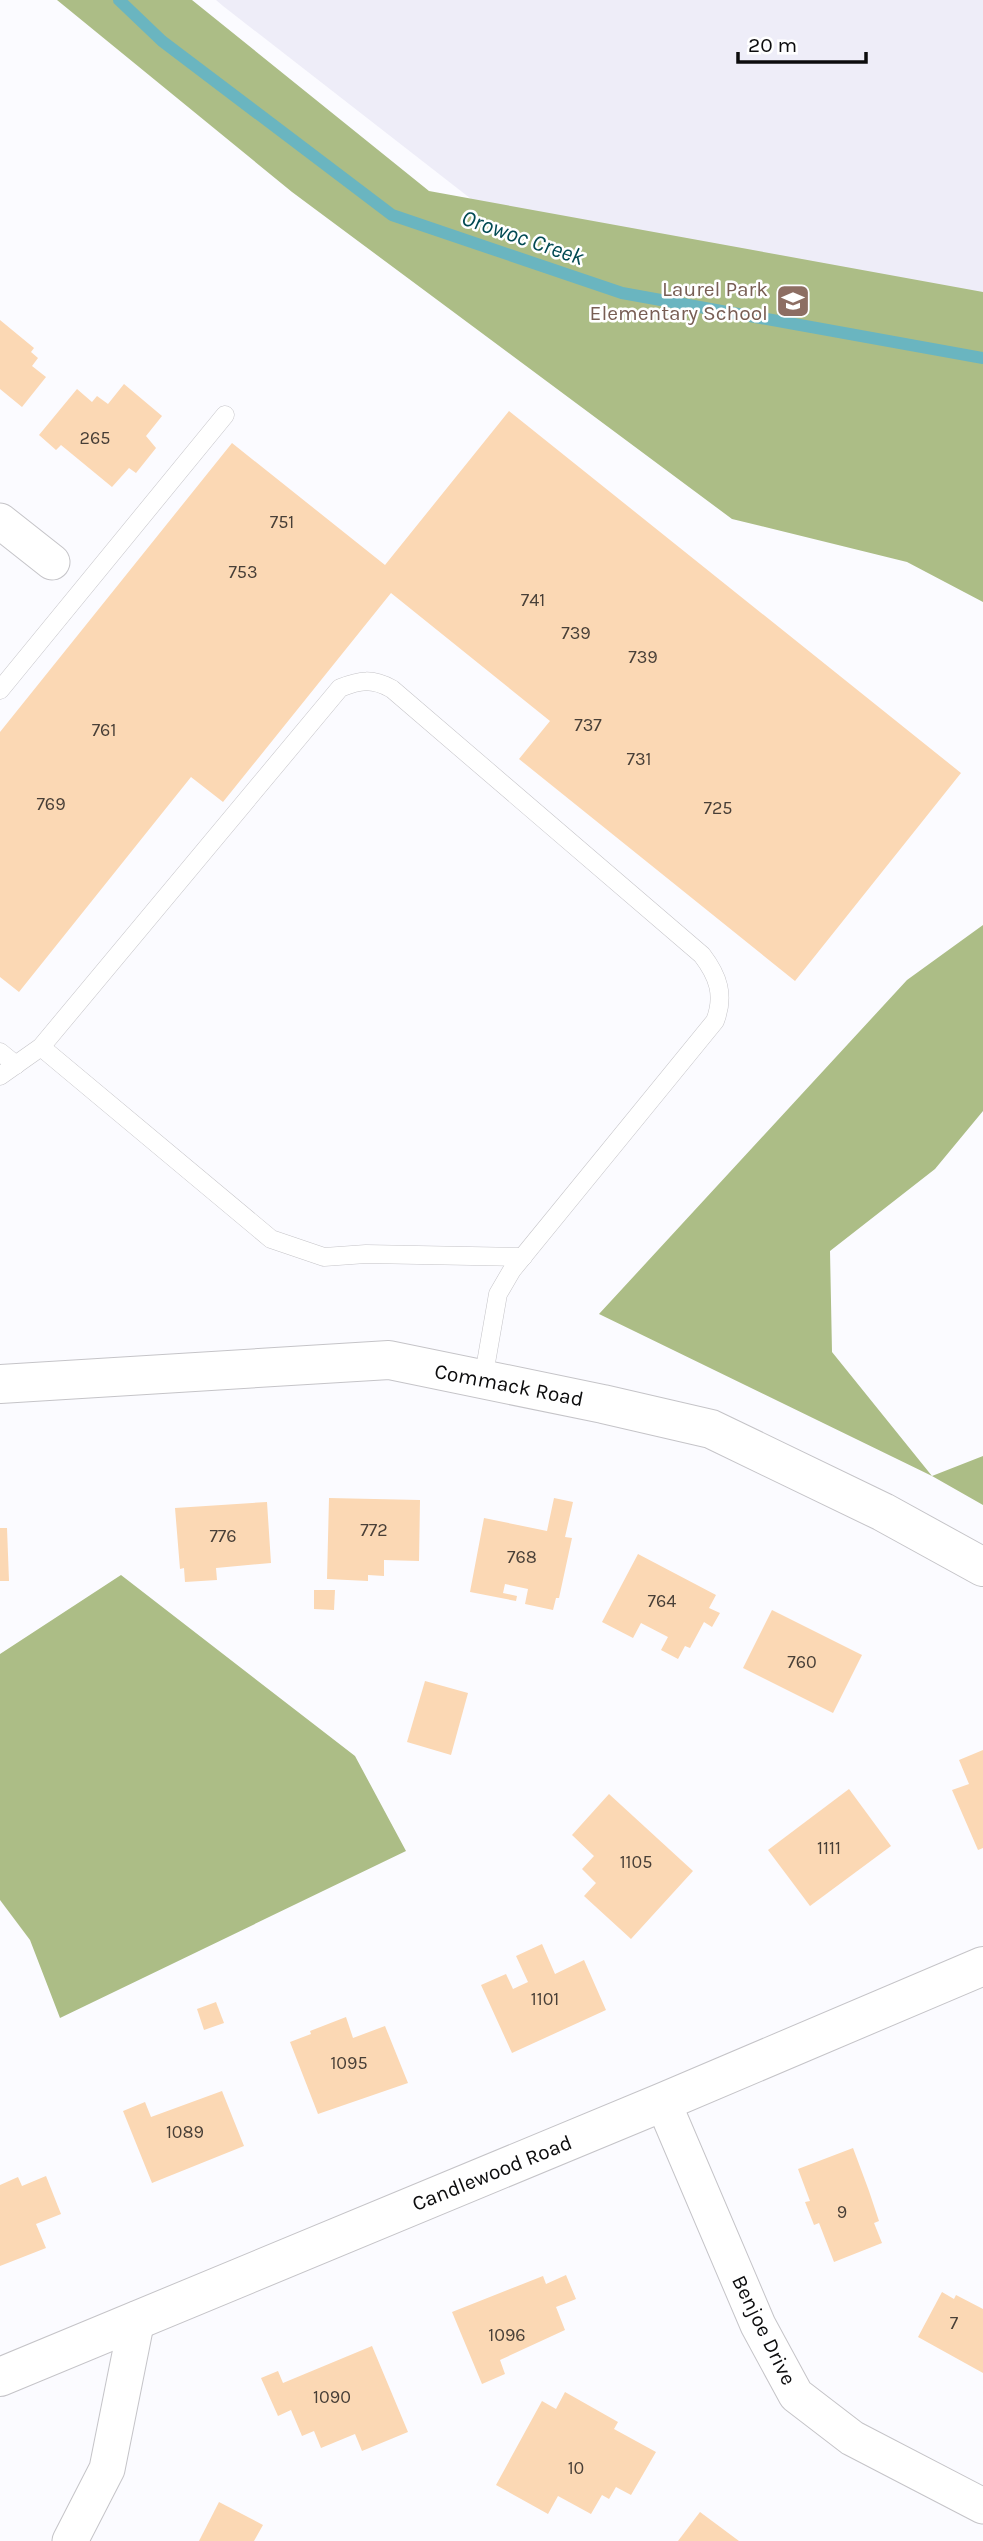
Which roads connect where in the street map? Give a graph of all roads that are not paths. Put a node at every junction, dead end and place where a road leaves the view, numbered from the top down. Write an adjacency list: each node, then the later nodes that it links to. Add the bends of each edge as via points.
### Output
1 (225, 415): 4 (lane)
2 (0, 521): 3 (street)
3 (52, 562)
4 (0, 690)
5 (41, 1047): 7 (lane); 9 (lane, via 271,1239 324,1257); 9 (lane, via 340,688 362,679 379,681 702,955 720,989 715,1021)
6 (0, 1052): 7 (lane)
7 (16, 1065): 8 (lane)
8 (0, 1076)
9 (523, 1257): 10 (lane, via 498,1294)
10 (483, 1380): 11 (street, Commack Road, via 389,1360); 12 (street, Commack Road, via 711,1429 883,1511)
11 (0, 1384)
12 (983, 1567)
13 (983, 1966): 14 (street, Candlewood Road)
14 (663, 2102): 15 (street, Candlewood Road); 17 (street, Benjoe Drive, via 758,2325 796,2395 852,2438)
15 (138, 2319): 16 (street, Candlewood Road); 18 (street, via 107,2469)
16 (0, 2376)
17 (983, 2506)
18 (70, 2541)

